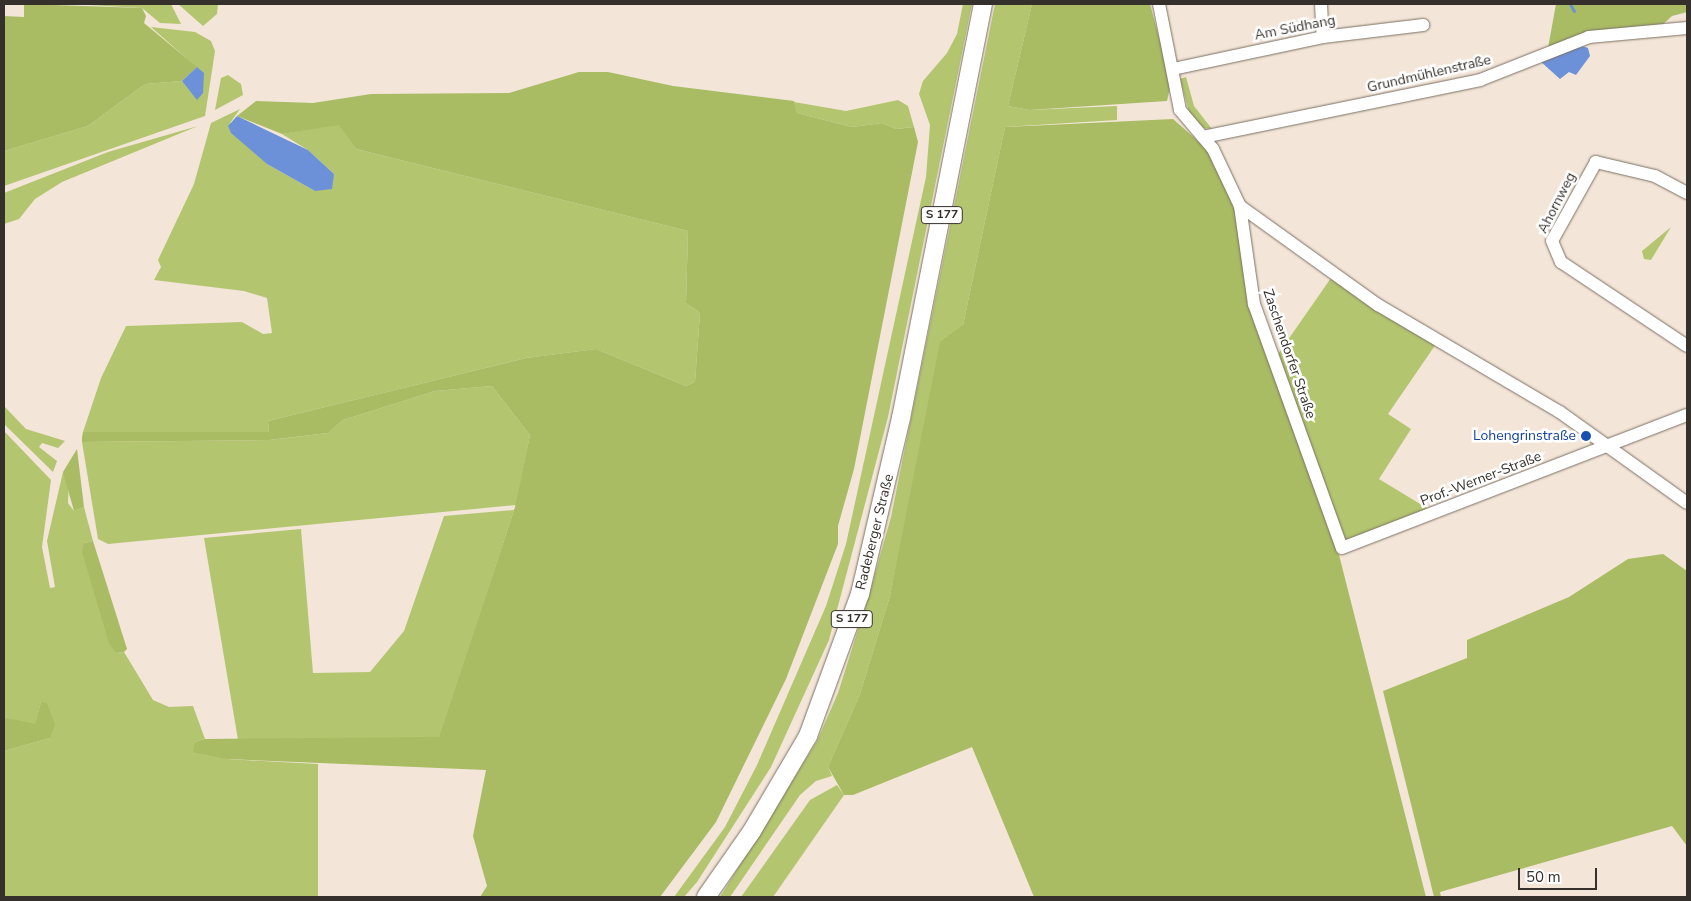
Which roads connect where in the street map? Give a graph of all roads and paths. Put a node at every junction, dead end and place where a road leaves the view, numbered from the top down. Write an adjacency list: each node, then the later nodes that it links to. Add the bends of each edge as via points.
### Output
1 (983, 4): 16 (highway, Radeberger Straße / S 177, via 880,516 829,688 786,777)
2 (1159, 4): 7 (street, Zaschendorfer Straße)
3 (1321, 4): 6 (street)
4 (1423, 25): 6 (street, Am Südhang)
5 (1687, 28): 8 (street, Grundmühlenstraße, via 1589,36 1480,80)
6 (1323, 37): 7 (street, Am Südhang)
7 (1173, 69): 8 (street, Zaschendorfer Straße, via 1180,110)
8 (1203, 137): 10 (street, Zaschendorfer Straße)
9 (1687, 193): 11 (street, Ahornweg, via 1654,176 1596,162 1552,241 1561,262)
10 (1240, 206): 13 (street, via 1378,305 1517,384); 15 (street, Zaschendorfer Straße, via 1254,304)
11 (1687, 346)
12 (1687, 415): 13 (street, Prof.-Werner-Straße)
13 (1610, 446): 14 (street); 15 (street, Prof.-Werner-Straße)
14 (1687, 503)
15 (1342, 548)
16 (706, 897)

